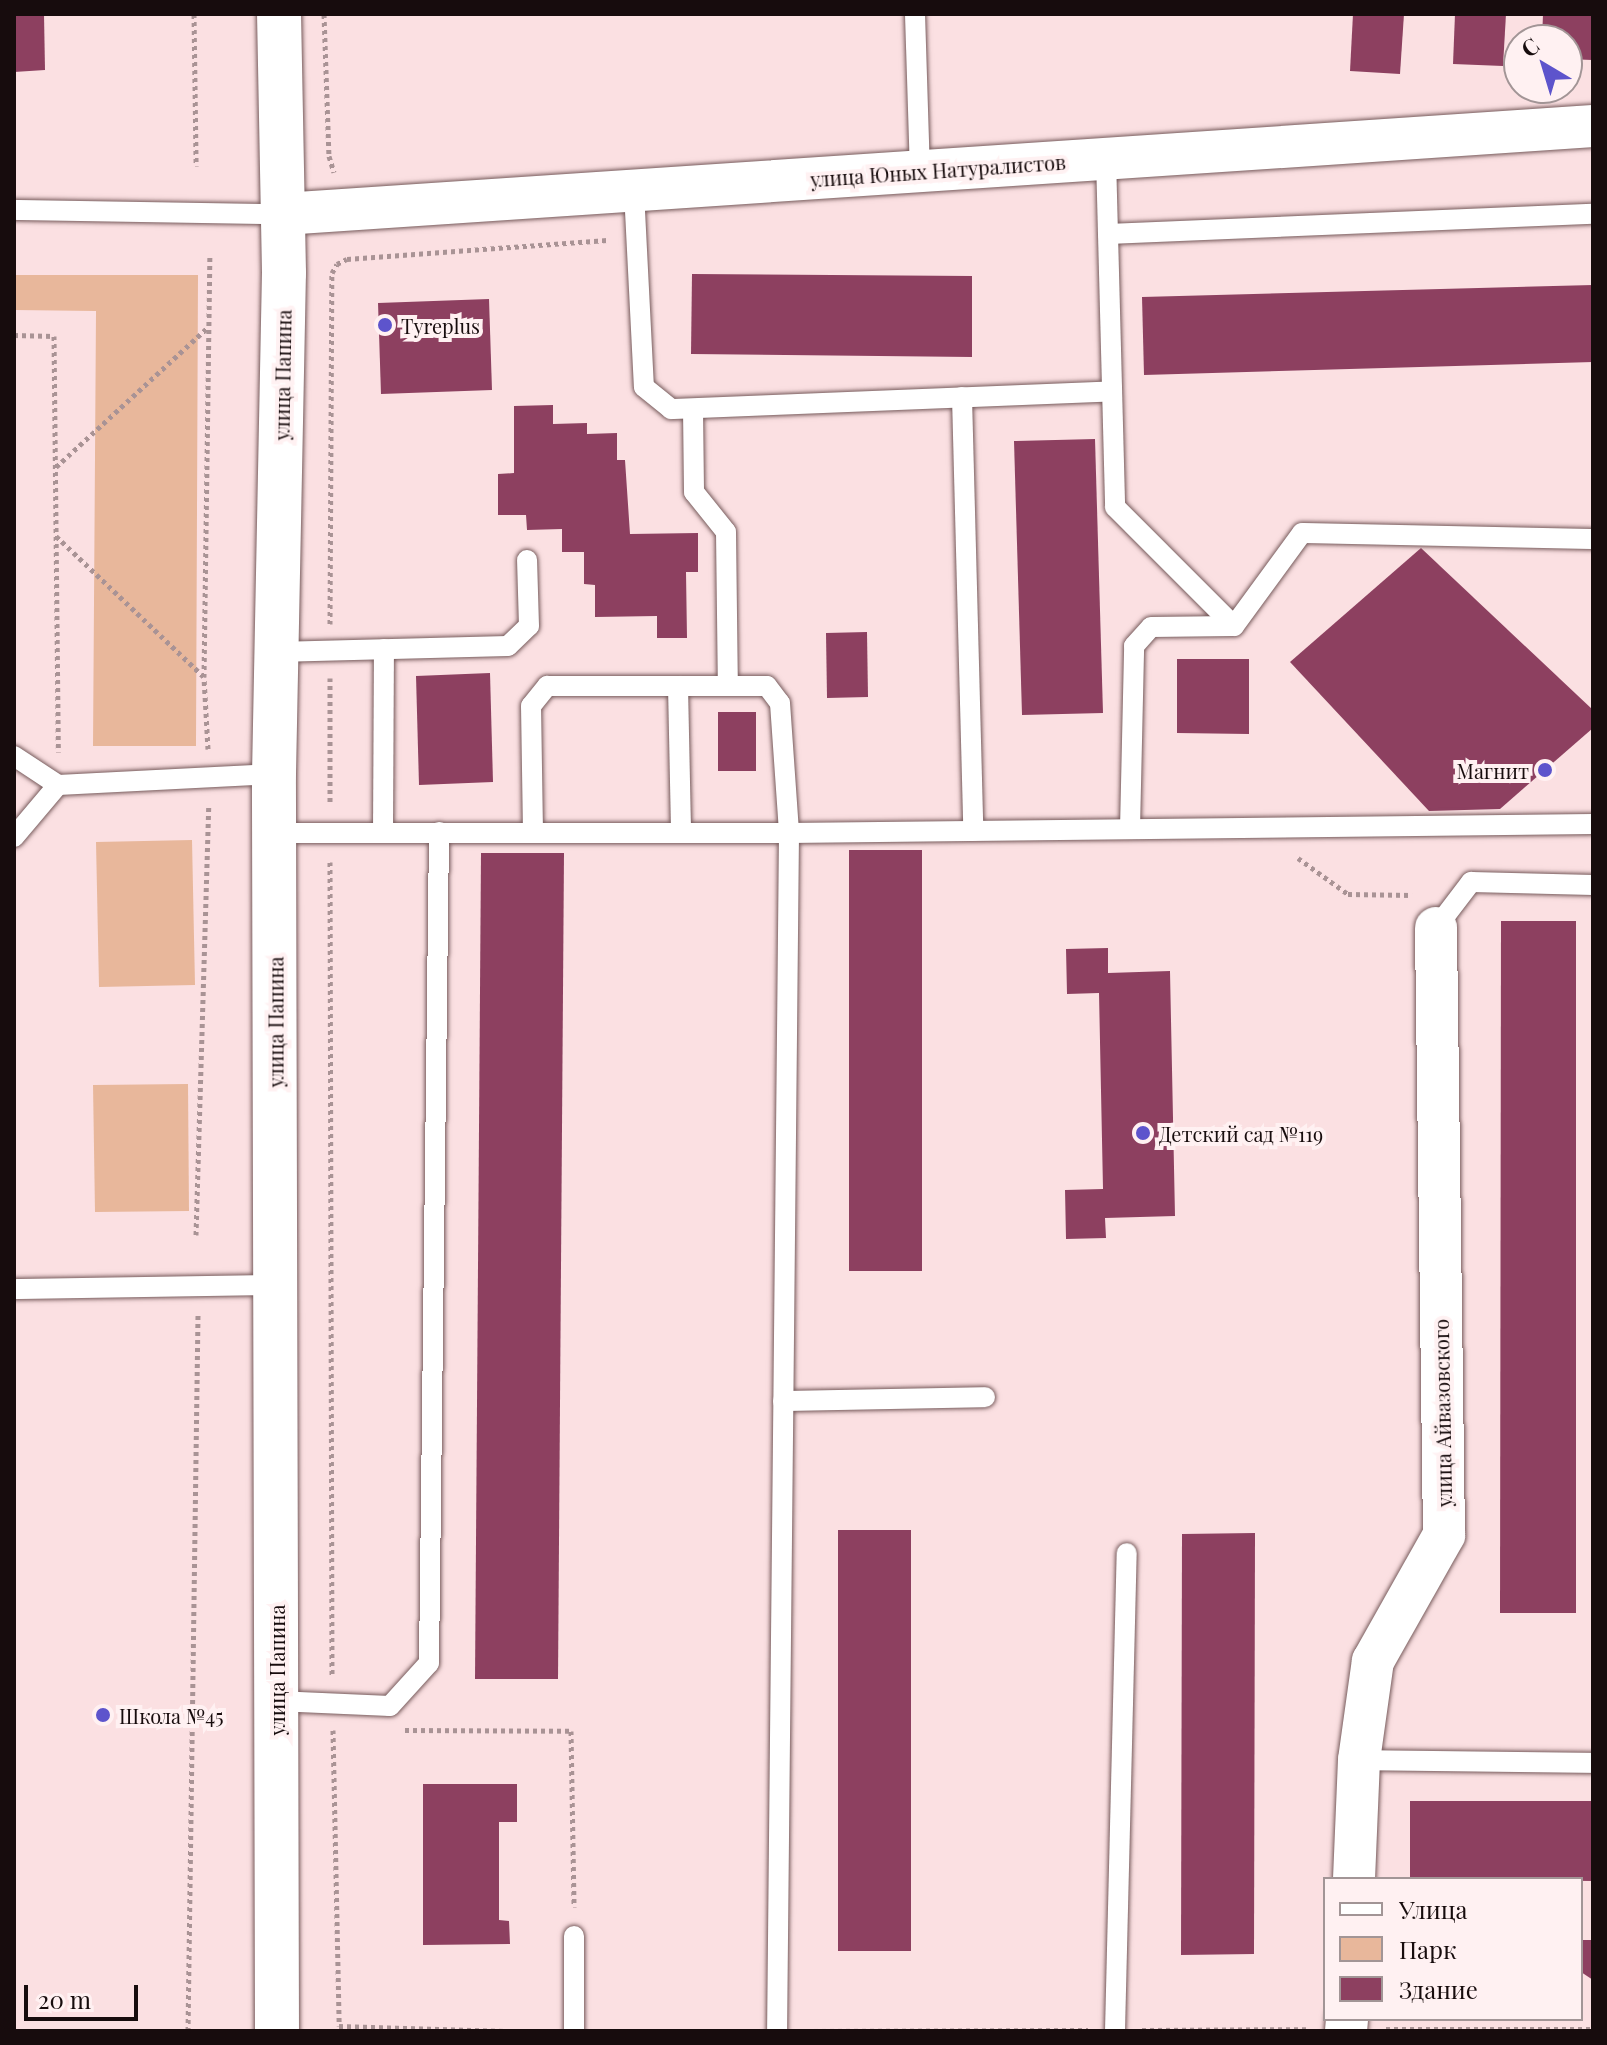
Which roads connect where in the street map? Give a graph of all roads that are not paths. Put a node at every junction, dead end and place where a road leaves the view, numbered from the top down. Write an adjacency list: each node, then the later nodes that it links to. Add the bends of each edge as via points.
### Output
1 (279, 14): 8 (street, улица Папина)
2 (915, 14): 5 (lane)
3 (1593, 126): 4 (street, улица Юных Натуралистов)
4 (1106, 158): 5 (street, улица Юных Натуралистов); 10 (lane)
5 (920, 171): 6 (street, улица Юных Натуралистов)
6 (634, 191): 8 (street, улица Юных Натуралистов); 13 (lane, via 644,387 671,409)
7 (14, 210): 8 (lane)
8 (283, 214): 18 (street, улица Папина)
9 (1593, 214): 10 (lane)
10 (1108, 234): 11 (lane)
11 (1112, 391): 12 (lane); 16 (lane, via 1115,507)
12 (962, 397): 13 (lane); 27 (lane)
13 (693, 409): 19 (lane, via 694,492 726,532)
14 (1593, 539): 16 (lane, via 1302,533)
15 (527, 560): 17 (lane, via 529,626 508,646)
16 (1234, 626): 25 (lane, via 1151,627 1134,646)
17 (384, 649): 18 (lane); 31 (lane)
18 (276, 652): 22 (street, улица Папина)
19 (728, 685): 20 (lane); 32 (lane, via 767,686 780,703)
20 (678, 686): 26 (lane); 29 (lane, via 547,686 531,706)
21 (14, 756): 23 (lane)
22 (274, 774): 23 (lane); 30 (street, улица Папина)
23 (58, 785): 33 (lane)
24 (1593, 824): 25 (lane)
25 (1130, 829): 27 (lane)
26 (681, 831): 29 (lane); 32 (lane)
27 (973, 831): 32 (lane)
28 (439, 832): 29 (lane); 31 (lane); 41 (lane, via 429,1663 390,1706)
29 (533, 832)
30 (275, 833): 31 (lane); 36 (street, улица Папина)
31 (383, 833)
32 (789, 833): 39 (lane)
33 (14, 837)
34 (1593, 885): 35 (lane, via 1471,882)
35 (1436, 928): 42 (street, улица Айвазовского, via 1444,1535 1373,1661)
36 (275, 1285): 37 (lane); 41 (street, улица Папина)
37 (14, 1289)
38 (985, 1397): 39 (lane)
39 (783, 1401): 48 (lane)
40 (1127, 1553): 49 (lane)
41 (276, 1701): 46 (street, улица Папина)
42 (1359, 1760): 43 (lane); 44 (street, улица Айвазовского)
43 (1593, 1763)
44 (1354, 1877)
45 (574, 1936): 47 (lane)
46 (277, 2031)
47 (574, 2031)
48 (777, 2031)
49 (1115, 2031)

